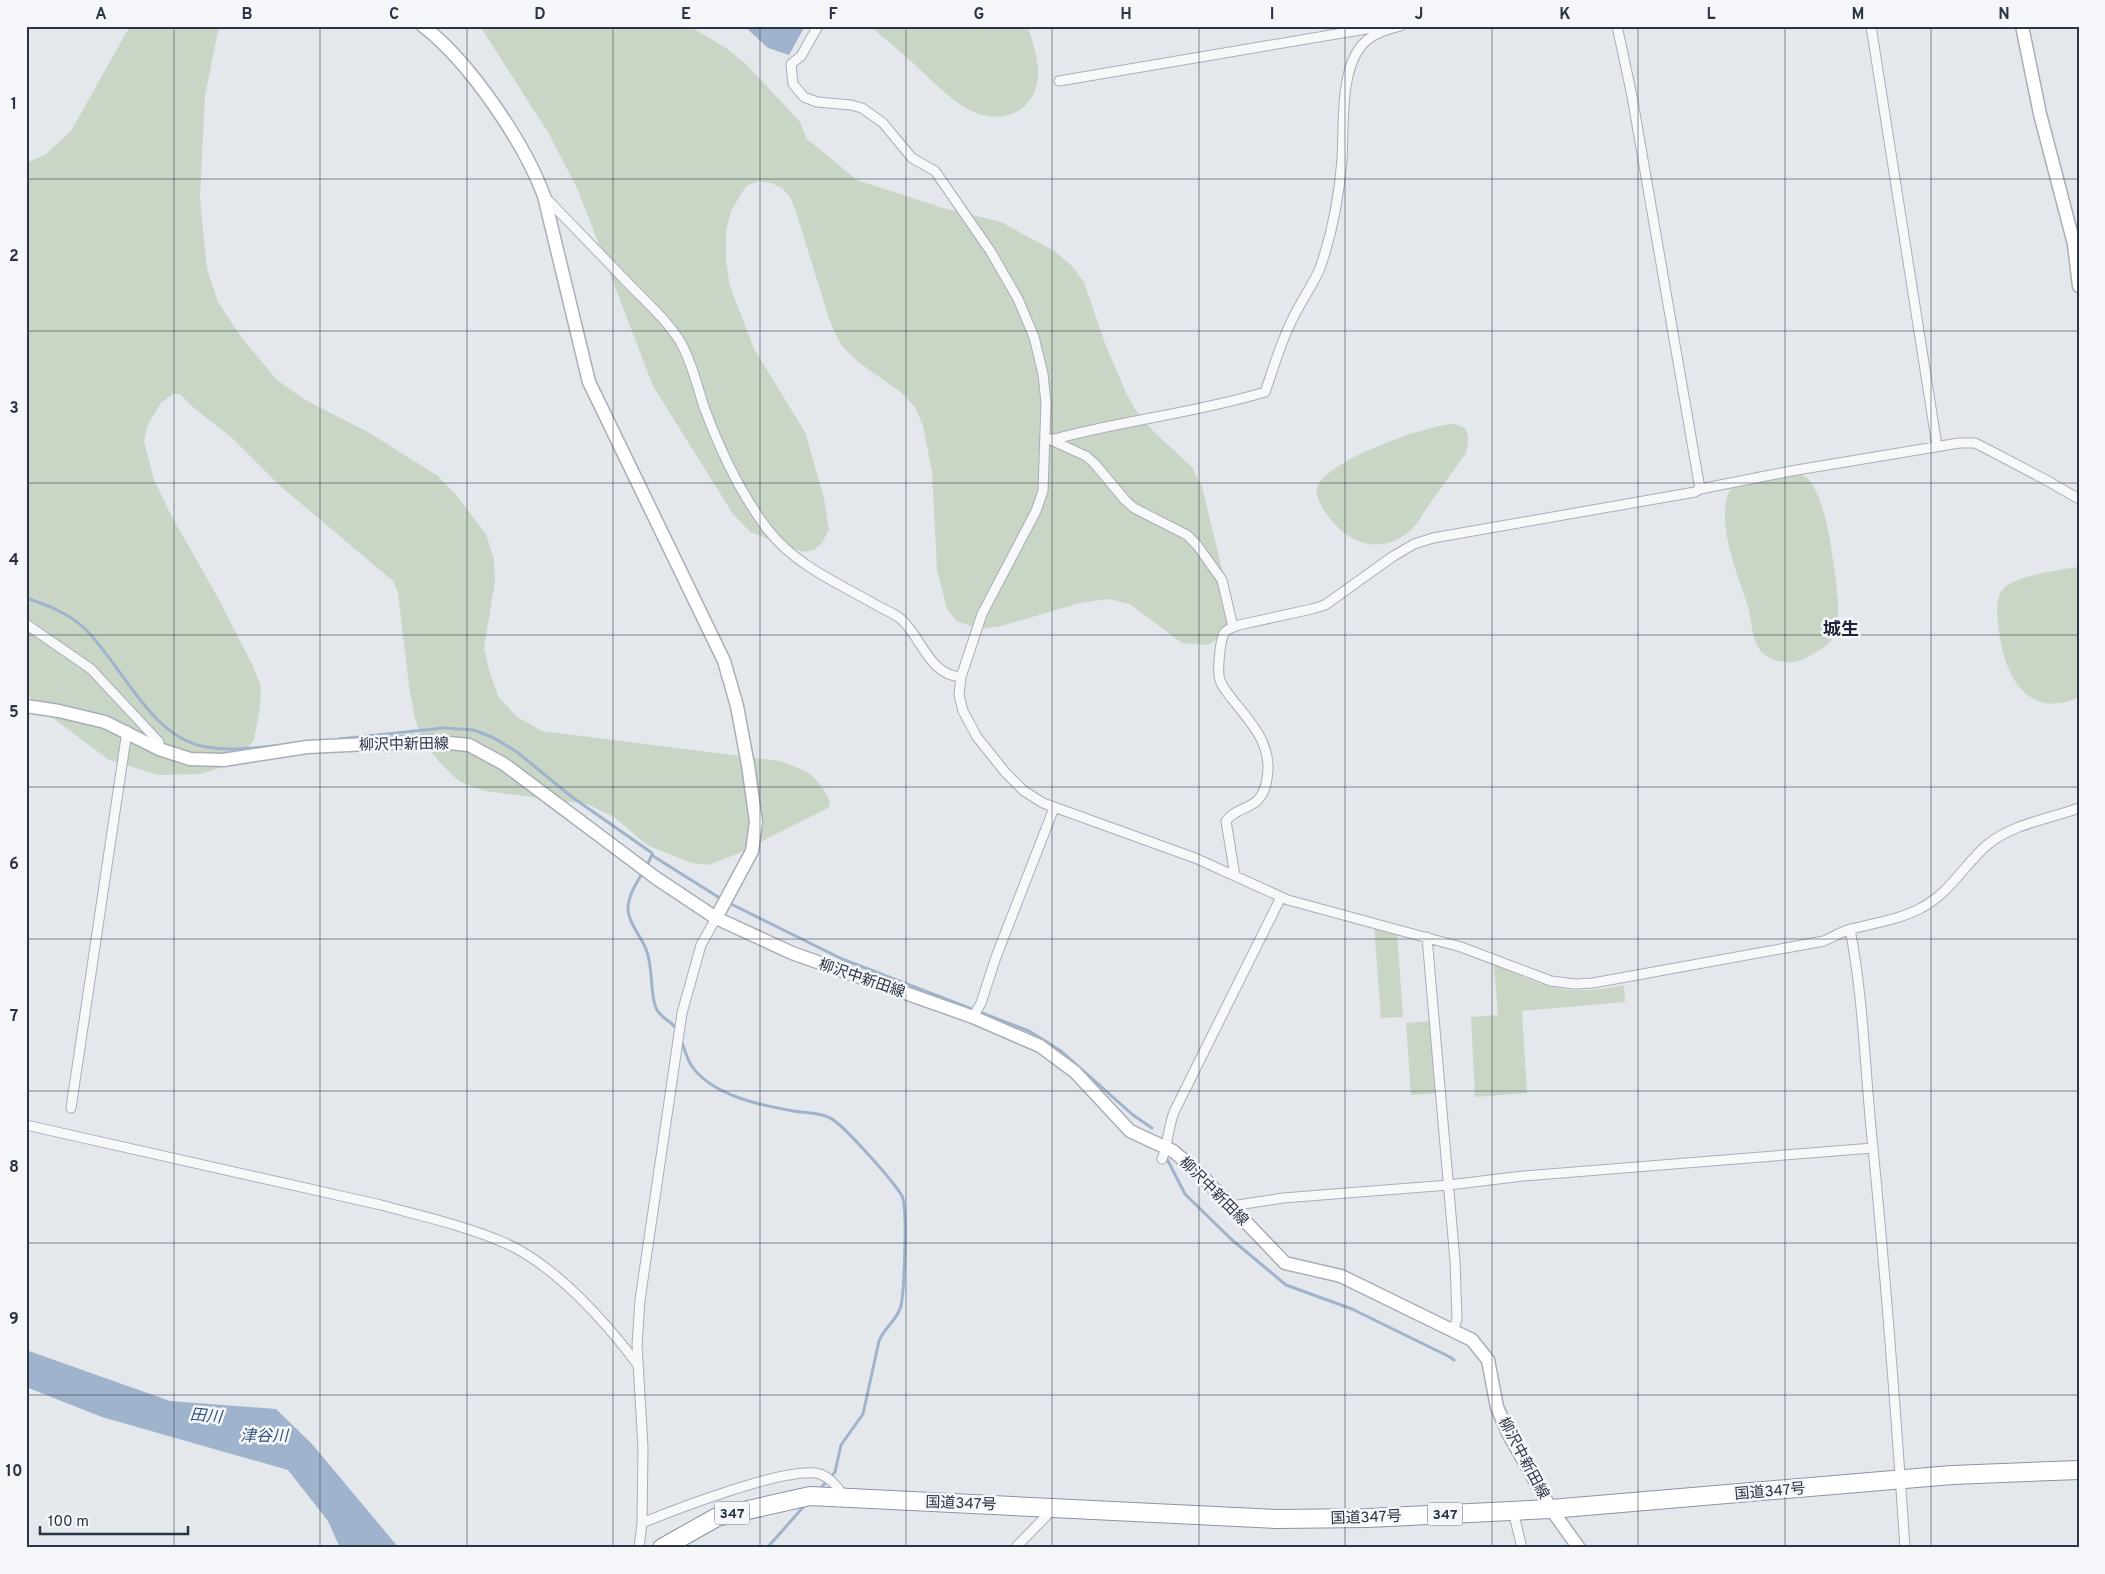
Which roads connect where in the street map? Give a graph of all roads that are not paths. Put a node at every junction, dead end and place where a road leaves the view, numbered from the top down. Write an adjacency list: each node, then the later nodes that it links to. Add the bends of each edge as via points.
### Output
1 (423, 26): 9 (main road, via 460,60 484,92 534,169)
2 (818, 26): 11 (street, via 801,56 791,64 794,84 804,97 817,102 851,105 876,116 912,158 935,172 987,246 1028,319 1043,374)
3 (1401, 26): 7 (street)
4 (1617, 26): 13 (street)
5 (1871, 26): 12 (street)
6 (2022, 26): 10 (main road, via 2040,114 2074,244)
7 (1386, 30): 8 (street, via 1372,28); 11 (street, via 1369,38 1352,64 1332,225 1319,270 1286,332 1265,392 1231,402)
8 (1059, 81)
9 (544, 196): 17 (street, via 658,314 680,342 728,462 769,530 804,563 900,619 944,673); 25 (main road, via 589,382 724,661 736,706 756,822 752,851)
10 (2079, 286)
11 (1046, 439): 16 (street, via 1086,456 1134,508 1187,535 1222,580); 17 (street, via 1044,479 1036,511 982,614)
12 (1936, 446): 13 (street); 14 (street, via 1975,443)
13 (1700, 489): 16 (street, via 1433,538 1414,544 1392,557 1325,605)
14 (2079, 499)
15 (26, 624): 20 (street, via 91,669 159,742)
16 (1233, 627): 23 (street, via 1224,633 1222,639 1218,677 1258,732 1268,768 1266,786 1258,800 1229,816 1226,821)
17 (961, 677): 21 (street, via 959,695 963,711 978,737 1013,781)
18 (26, 706): 19 (main road, 柳沢中新田線, via 105,722)
19 (126, 731): 20 (main road, 柳沢中新田線); 29 (street)
20 (159, 749): 25 (main road, 柳沢中新田線, via 190,759 223,760 307,747 430,741 469,745 504,764 656,878)
21 (1054, 808): 23 (street, via 1179,852); 28 (street)
22 (2079, 808): 26 (street, via 1999,837 1979,853 1938,897 1920,909)
23 (1236, 876): 24 (street)
24 (1281, 897): 27 (street); 32 (street, via 1174,1112)
25 (719, 913): 28 (main road, 柳沢中新田線, via 792,953); 36 (street, via 701,945 675,1047 640,1300)
26 (1850, 929): 27 (street, via 1824,941 1575,984 1551,981); 31 (street, via 1859,988)
27 (1427, 937): 33 (street)
28 (973, 1017): 32 (main road, 柳沢中新田線, via 1040,1046 1075,1072 1130,1131)
29 (71, 1108)
30 (26, 1125): 36 (street, via 381,1205 506,1243 578,1295)
31 (1873, 1148): 33 (street); 38 (street)
32 (1164, 1154): 34 (main road, 柳沢中新田線, via 1199,1173)
33 (1449, 1185): 34 (street, via 1283,1198); 35 (street, via 1457,1319)
34 (1231, 1206): 35 (main road, 柳沢中新田線, via 1284,1263 1341,1276)
35 (1453, 1331): 41 (main road, 柳沢中新田線, via 1472,1340 1488,1360 1497,1407)
36 (638, 1365): 43 (street, via 643,1448)
37 (2079, 1470): 38 (highway, 国道347号 / 347)
38 (1900, 1480): 41 (highway, 国道347号 / 347); 49 (street)
39 (840, 1491): 40 (highway, 国道347号 / 347); 43 (street, via 820,1474 806,1473 707,1498); 45 (highway, 国道347号 / 347, via 717,1517)
40 (1055, 1507): 42 (highway, 国道347号 / 347, via 1277,1519); 46 (street)
41 (1551, 1509): 42 (highway, 国道347号 / 347); 48 (main road, 柳沢中新田線)
42 (1513, 1511): 47 (street)
43 (642, 1523): 44 (street)
44 (639, 1548)
45 (662, 1548)
46 (1015, 1548)
47 (1522, 1548)
48 (1579, 1548)
49 (1905, 1548)

